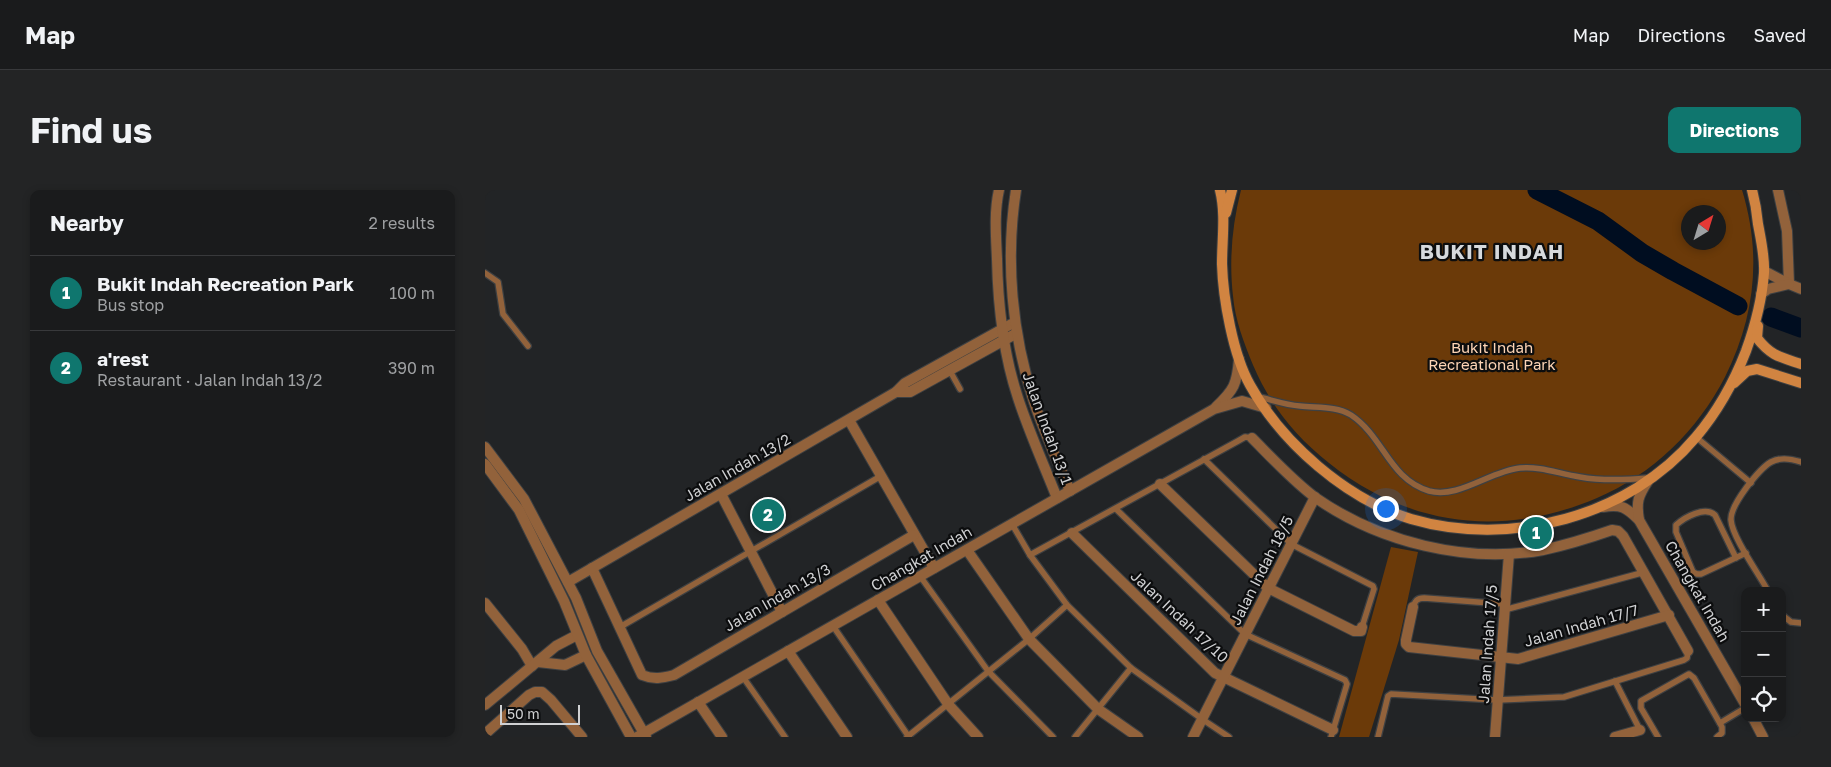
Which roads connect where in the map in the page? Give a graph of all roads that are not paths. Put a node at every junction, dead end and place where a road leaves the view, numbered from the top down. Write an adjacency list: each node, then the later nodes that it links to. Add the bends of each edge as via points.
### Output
1 (999, 190): 15 (street, Jalan Indah 13/1, via 995,230)
2 (1016, 190): 14 (street, Jalan Indah 13/1, via 1011,254)
3 (1220, 190): 7 (main road)
4 (1232, 190): 7 (main road)
5 (1752, 190): 8 (main road)
6 (1778, 190): 10 (street, via 1787,231)
7 (1224, 221): 19 (main road, via 1222,264 1225,297)
8 (1764, 271): 10 (street); 12 (main road)
9 (485, 273): 18 (lane, via 498,282 503,314)
10 (1789, 284): 11 (street); 12 (street)
11 (1801, 289)
12 (1761, 294): 13 (main road)
13 (1758, 312): 20 (main road, via 1757,338 1765,348 1772,354); 23 (main road)
14 (1015, 322): 15 (street, Jalan Indah 13/2); 16 (street, Jalan Indah 13/1)
15 (1001, 329): 17 (street, Jalan Indah 13/1); 25 (street, Jalan Indah 13/2, via 905,383)
16 (1017, 333): 17 (street, Jalan Indah 13/2); 40 (street, Jalan Indah 13/1, via 1035,404)
17 (1004, 341): 21 (street, Jalan Indah 13/2); 43 (street, Jalan Indah 13/1, via 1017,396)
18 (528, 346)
19 (1239, 356): 26 (main road, via 1249,384); 28 (street, Changkat Indah, via 1234,388)
20 (1801, 364)
21 (950, 371): 24 (lane); 25 (street, Jalan Indah 13/2, via 910,392)
22 (1801, 383): 23 (main road, via 1757,369 1747,371)
23 (1729, 388): 30 (main road)
24 (960, 389)
25 (896, 392): 29 (street, Jalan Indah 13/2)
26 (1259, 397): 27 (main road); 37 (lane, via 1298,406 1344,411 1371,434 1395,469 1409,482 1430,491 1455,492 1518,468 1539,468 1607,480)
27 (1266, 408): 28 (street, Changkat Indah, via 1242,401); 44 (main road, via 1291,441 1337,481 1365,498 1411,518 1480,530 1506,529 1530,527)
28 (1214, 410): 40 (street, Changkat Indah)
29 (849, 420): 36 (street); 41 (street, Jalan Indah 13/2)
30 (1696, 437): 37 (main road); 38 (lane)
31 (1252, 438): 33 (lane, via 1245,437); 42 (street)
32 (485, 447): 61 (street, Changkat Indah, via 522,496)
33 (1204, 459): 39 (lane); 50 (lane)
34 (1801, 462): 38 (lane, via 1783,458 1773,461)
35 (485, 464): 77 (street, via 519,510 564,600)
36 (881, 476): 49 (street); 52 (lane)
37 (1650, 479): 44 (main road); 46 (street, via 1640,493 1637,505)
38 (1751, 483): 53 (lane, via 1735,503 1731,520)
39 (1160, 484): 45 (lane); 63 (street)
40 (1070, 491): 43 (street, Changkat Indah)
41 (721, 494): 52 (street); 57 (street, Jalan Indah 13/2)
42 (1315, 497): 50 (street, Jalan Indah 18/5); 54 (street, via 1345,516 1425,547)
43 (1057, 498): 47 (street, Changkat Indah)
44 (1598, 508): 46 (street, Changkat Indah, via 1624,507)
45 (1116, 509): 48 (lane); 76 (lane)
46 (1639, 520): 89 (street, Changkat Indah)
47 (1012, 524): 51 (street, Changkat Indah); 55 (lane)
48 (1072, 533): 55 (lane); 86 (street, Jalan Indah 17/10, via 1215,673)
49 (915, 534): 58 (street); 69 (street, Jalan Indah 13/3)
50 (1291, 544): 63 (street, Jalan Indah 18/5); 75 (lane, via 1373,586)
51 (967, 550): 58 (street, Changkat Indah); 78 (street)
52 (751, 552): 69 (street); 74 (lane)
53 (1746, 553): 56 (lane); 62 (lane)
54 (1509, 554): 59 (street, via 1573,543 1612,530 1623,536); 68 (street, Jalan Indah 17/5)
55 (1030, 555): 66 (lane)
56 (1736, 558): 56 (lane, via 1697,574 1693,572 1676,525 1706,510 1711,512)
57 (592, 568): 61 (street, Jalan Indah 13/2); 74 (street)
58 (934, 568): 60 (street, Changkat Indah)
59 (1645, 572): 68 (lane); 70 (street)
60 (920, 576): 64 (street, Changkat Indah); 85 (lane)
61 (568, 582): 102 (street, Changkat Indah, via 597,651)
62 (1766, 587)
63 (1268, 588): 75 (street, via 1353,631 1361,631); 76 (street, Jalan Indah 18/5)
64 (878, 600): 73 (street, Changkat Indah); 92 (street)
65 (485, 603): 83 (street)
66 (1067, 605): 78 (lane); 84 (lane)
67 (1413, 607): 68 (lane, via 1415,601 1424,598); 82 (street, Jalan Indah 17/7, via 1406,640 1409,647)
68 (1504, 607): 82 (street, Jalan Indah 17/5)
69 (782, 612): 74 (street, Jalan Indah 13/3, via 674,675 653,679 642,675)
70 (1669, 615): 80 (street); 82 (street, Jalan Indah 17/7, via 1518,659)
71 (1786, 618): 72 (lane)
72 (1801, 623)
73 (833, 626): 79 (street, Changkat Indah); 108 (lane)
74 (620, 627)
75 (1362, 627)
76 (1245, 634): 86 (street, Jalan Indah 18/5); 101 (lane, via 1345,680 1347,684)
77 (577, 635): 81 (street); 83 (street, via 556,646)
78 (1029, 639): 85 (lane); 94 (street)
79 (788, 651): 87 (street, Changkat Indah); 107 (street)
80 (1688, 651): 88 (lane, via 1684,660)
81 (586, 655): 83 (street, via 565,664); 104 (street)
82 (1501, 656): 90 (street, Jalan Indah 17/5)
83 (535, 664): 93 (street)
84 (1131, 668): 94 (lane); 96 (lane)
85 (988, 671): 92 (lane); 110 (lane)
86 (1224, 676): 96 (street, Jalan Indah 18/5); 101 (street, Jalan Indah 17/10)
87 (743, 677): 91 (street, Changkat Indah); 106 (lane)
88 (1615, 682): 90 (lane, via 1565,697); 99 (lane)
89 (1741, 697)
90 (1497, 700): 115 (lane, via 1391,694); 116 (street, Jalan Indah 17/5)
91 (698, 702): 102 (street, Changkat Indah); 105 (street)
92 (948, 704): 108 (lane); 109 (street)
93 (485, 705)
94 (1097, 709): 111 (lane); 112 (street)
95 (1741, 710): 97 (lane)
96 (1202, 720): 113 (street, Jalan Indah 18/5); 114 (lane)
97 (1719, 722): 118 (lane, via 1692,675 1685,675 1641,701 1641,708); 119 (lane, via 1723,730)
98 (1755, 722): 120 (street)
99 (1640, 730): 117 (street)
100 (485, 734): 103 (street, via 529,695 541,692)
101 (1332, 734)
102 (642, 736)
103 (582, 737)
104 (631, 737)
105 (723, 737)
106 (785, 737)
107 (847, 737)
108 (908, 737)
109 (978, 737)
110 (1053, 737)
111 (1075, 737)
112 (1138, 737)
113 (1193, 737)
114 (1229, 737)
115 (1377, 737)
116 (1495, 737)
117 (1615, 737)
118 (1658, 737)
119 (1717, 737)
120 (1763, 737)

